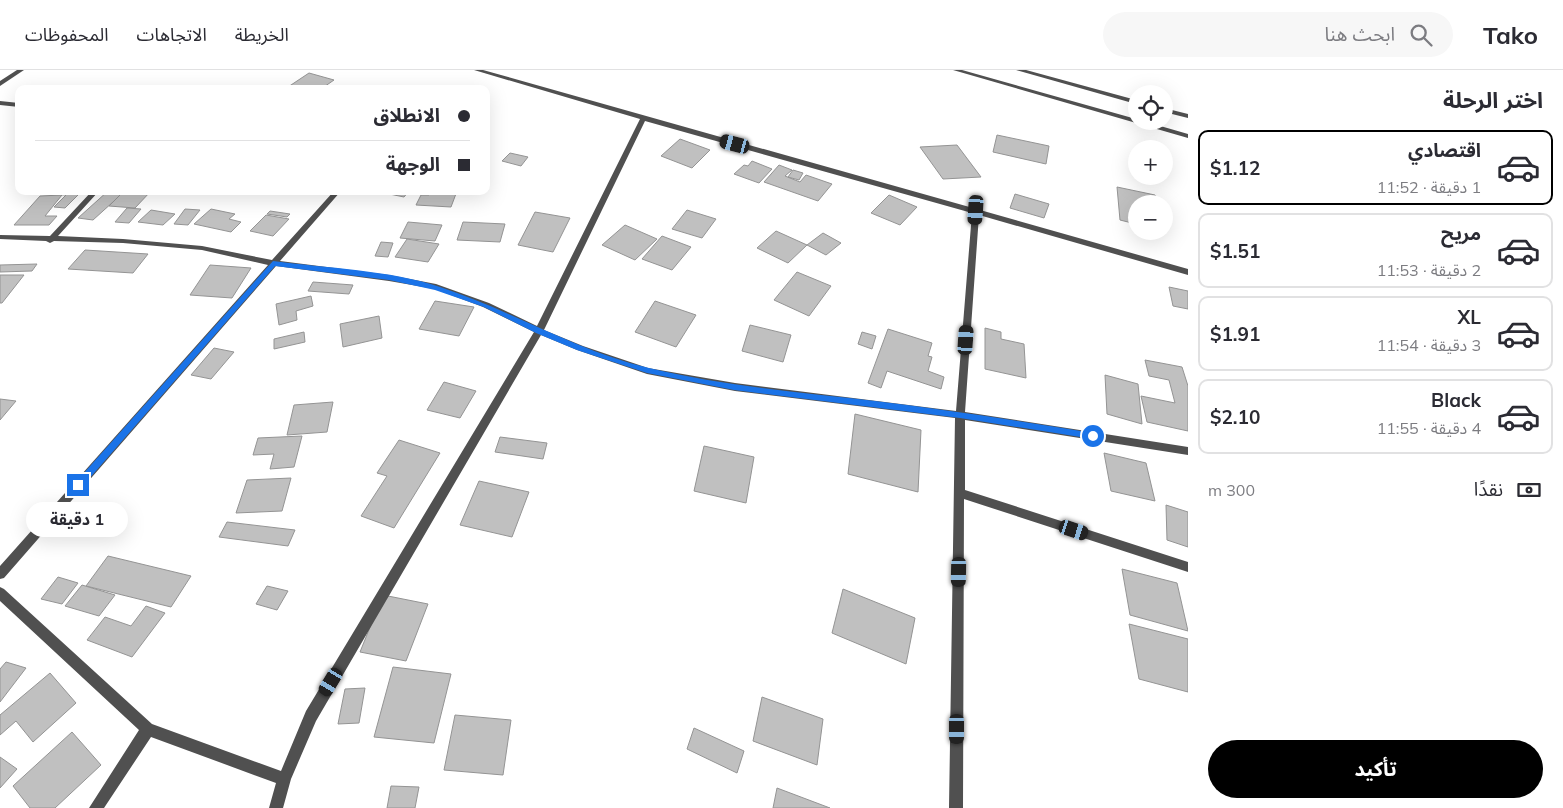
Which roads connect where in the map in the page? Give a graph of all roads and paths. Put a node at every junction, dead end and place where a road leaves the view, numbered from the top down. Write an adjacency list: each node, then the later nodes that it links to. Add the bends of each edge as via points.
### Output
1 (21, 70): 5 (street)
2 (477, 70): 11 (street)
3 (956, 70): 12 (street)
4 (1019, 70): 6 (street)
5 (0, 84)
6 (1128, 100)
7 (0, 103): 8 (street)
8 (15, 105)
9 (1173, 112): 10 (street)
10 (1188, 116)
11 (643, 119): 15 (street); 20 (street)
12 (1188, 136)
13 (92, 195): 17 (street)
14 (334, 195): 18 (street)
15 (976, 210): 19 (street); 21 (street)
16 (0, 238): 17 (street)
17 (50, 241): 18 (street, via 202,248)
18 (273, 263): 20 (street, via 389,278 436,288 486,305); 25 (street)
19 (1188, 272)
20 (538, 331): 21 (street, via 647,371 734,387); 28 (street, via 311,716)
21 (960, 415): 22 (street); 23 (street)
22 (1188, 451)
23 (960, 494): 24 (street); 31 (street)
24 (1188, 567)
25 (0, 574)
26 (0, 593): 27 (street)
27 (148, 729): 28 (street); 29 (street)
28 (284, 778): 30 (street)
29 (96, 808)
30 (276, 808)
31 (956, 808)

